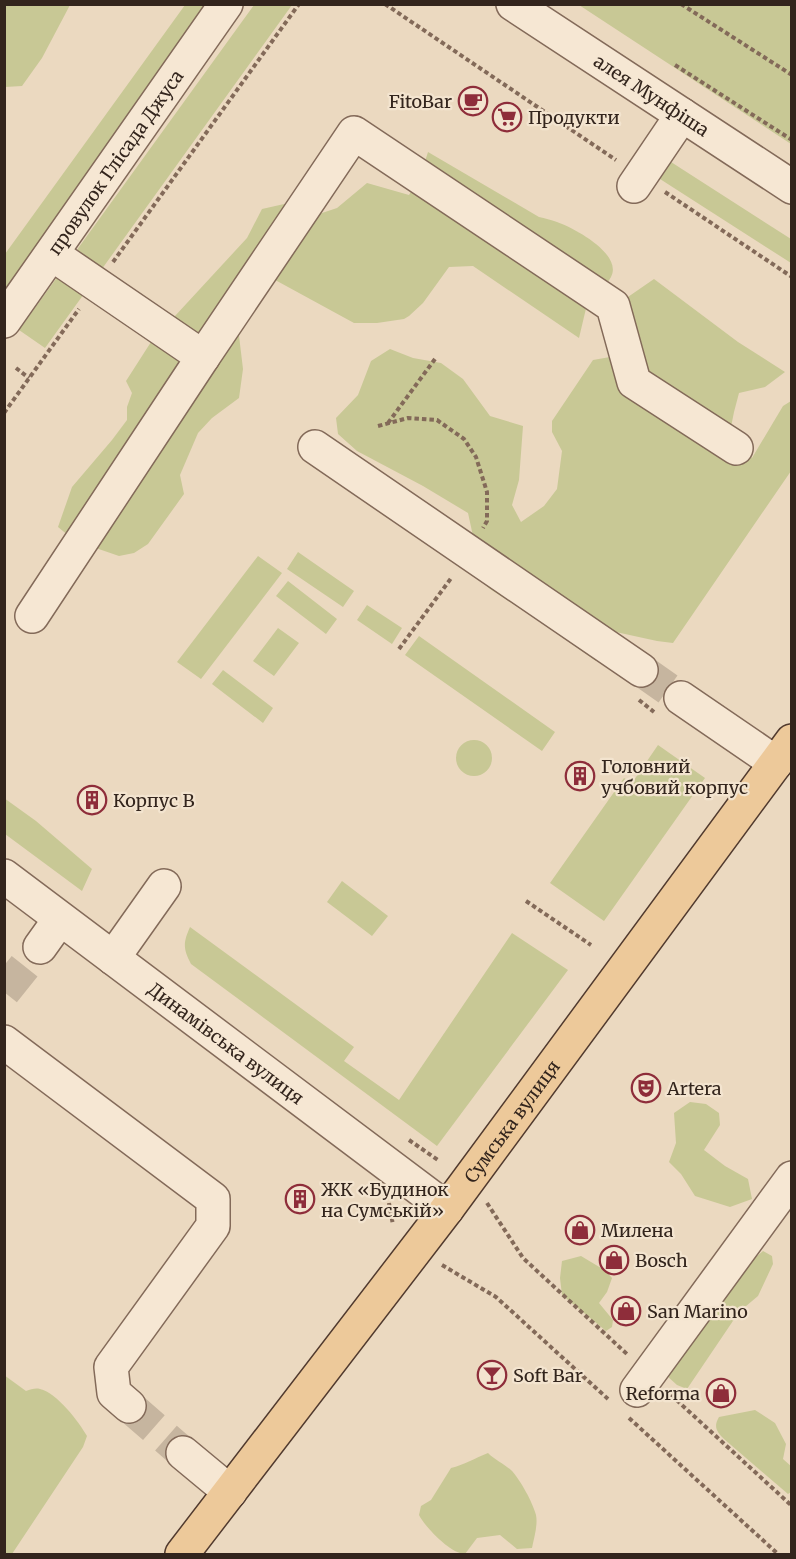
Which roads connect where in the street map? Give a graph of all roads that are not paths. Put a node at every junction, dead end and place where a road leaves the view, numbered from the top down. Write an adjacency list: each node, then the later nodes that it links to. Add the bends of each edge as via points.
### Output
1 (226, 4): 6 (street, провулок Глісада Джуса)
2 (513, 4): 3 (street, алея Мунфіша)
3 (682, 115): 4 (street); 5 (street, алея Мунфіша)
4 (637, 181)
5 (792, 187)
6 (52, 254): 7 (street, провулок Глісада Джуса); 8 (street)
7 (4, 321)
8 (203, 357): 10 (street, via 354,133 613,306 634,382); 11 (street)
9 (315, 447): 12 (street)
10 (736, 448)
11 (32, 616)
12 (636, 682)
13 (669, 705): 14 (street)
14 (784, 752): 22 (main road, Сумська вулиця)
15 (4, 876): 17 (street, Динамівська вулиця)
16 (164, 886): 19 (street)
17 (60, 919): 18 (street); 19 (street, Динамівська вулиця)
18 (40, 947)
19 (112, 958): 22 (street, Динамівська вулиця)
20 (4, 1042): 24 (street, via 213,1199 213,1226 111,1367 114,1393)
21 (792, 1178): 23 (street)
22 (447, 1209): 26 (main road, Сумська вулиця)
23 (637, 1390)
24 (129, 1406)
25 (183, 1453): 26 (street)
26 (230, 1492): 27 (main road, Сумська вулиця)
27 (182, 1554)

